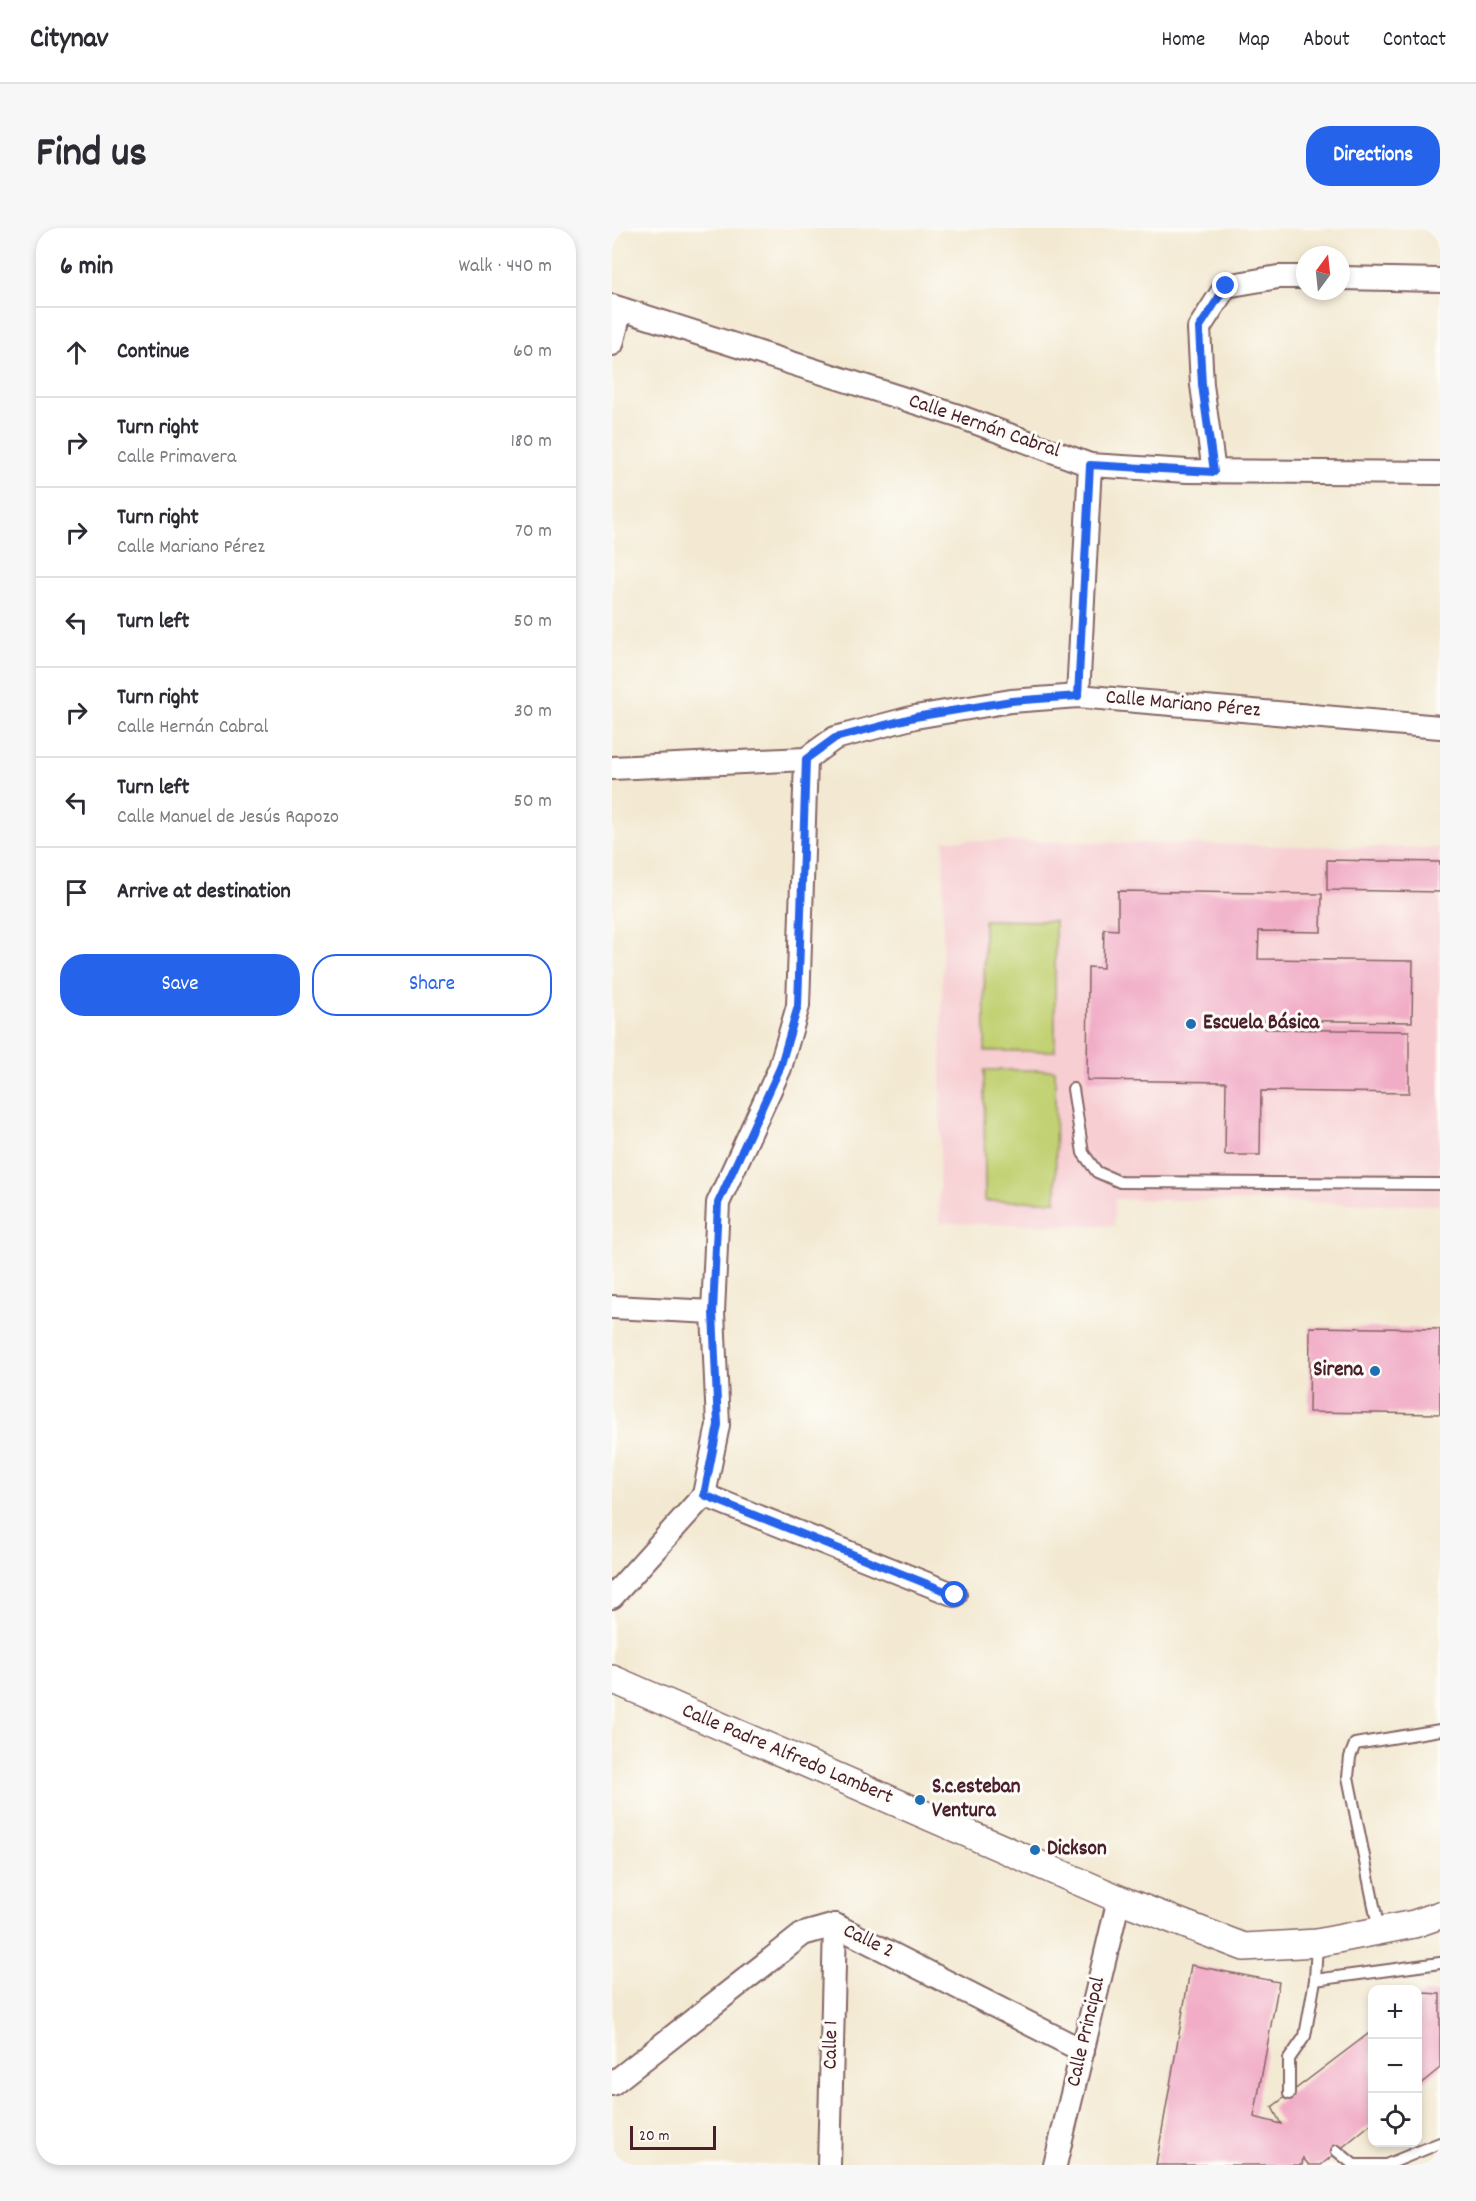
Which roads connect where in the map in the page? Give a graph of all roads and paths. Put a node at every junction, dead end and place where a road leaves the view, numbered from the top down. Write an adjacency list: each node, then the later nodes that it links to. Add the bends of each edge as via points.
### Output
1 (1296, 277): 7 (street, via 1226,286 1199,328)
2 (1350, 278): 3 (street)
3 (1440, 280)
4 (616, 307): 5 (street); 6 (street, Calle Hernán Cabral, via 957,416)
5 (612, 344)
6 (1090, 465): 7 (street, Calle Hernán Cabral); 9 (street)
7 (1214, 472): 8 (street, Calle Hernán Cabral)
8 (1440, 473)
9 (1078, 696): 10 (street, Calle Mariano Pérez); 11 (street, Calle Mariano Pérez, via 1011,701 915,717 835,738)
10 (1440, 727)
11 (806, 759): 12 (street); 16 (street, via 798,1006 780,1068 718,1203)
12 (612, 768)
13 (1073, 1089): 14 (lane, via 1083,1153 1097,1172 1120,1182)
14 (1440, 1184)
15 (612, 1307): 16 (street)
16 (713, 1312): 17 (street, via 718,1425)
17 (704, 1495): 18 (street); 19 (street)
18 (955, 1595)
19 (612, 1597)
20 (612, 1679): 22 (street, Calle Padre Alfredo Lambert)
21 (1440, 1730): 25 (lane, via 1355,1744 1350,1757 1348,1777)
22 (1119, 1899): 26 (street, Calle Padre Alfredo Lambert, via 1244,1947); 29 (street, Calle Principal)
23 (1440, 1915): 25 (street, Calle Padre Alfredo Lambert)
24 (835, 1925): 29 (street, Calle 2); 30 (street, Calle 2, via 803,1934); 34 (street, Calle 1)
25 (1379, 1931): 26 (street, Calle Padre Alfredo Lambert)
26 (1317, 1943): 28 (lane)
27 (1440, 1963): 28 (lane)
28 (1316, 1980): 31 (lane, via 1305,2036 1289,2059)
29 (1083, 2051): 35 (street, Calle Principal)
30 (612, 2084)
31 (1289, 2094)
32 (1440, 2144): 36 (lane)
33 (1338, 2151): 36 (lane, via 1354,2164)
34 (829, 2165)
35 (1055, 2165)
36 (1385, 2165)

